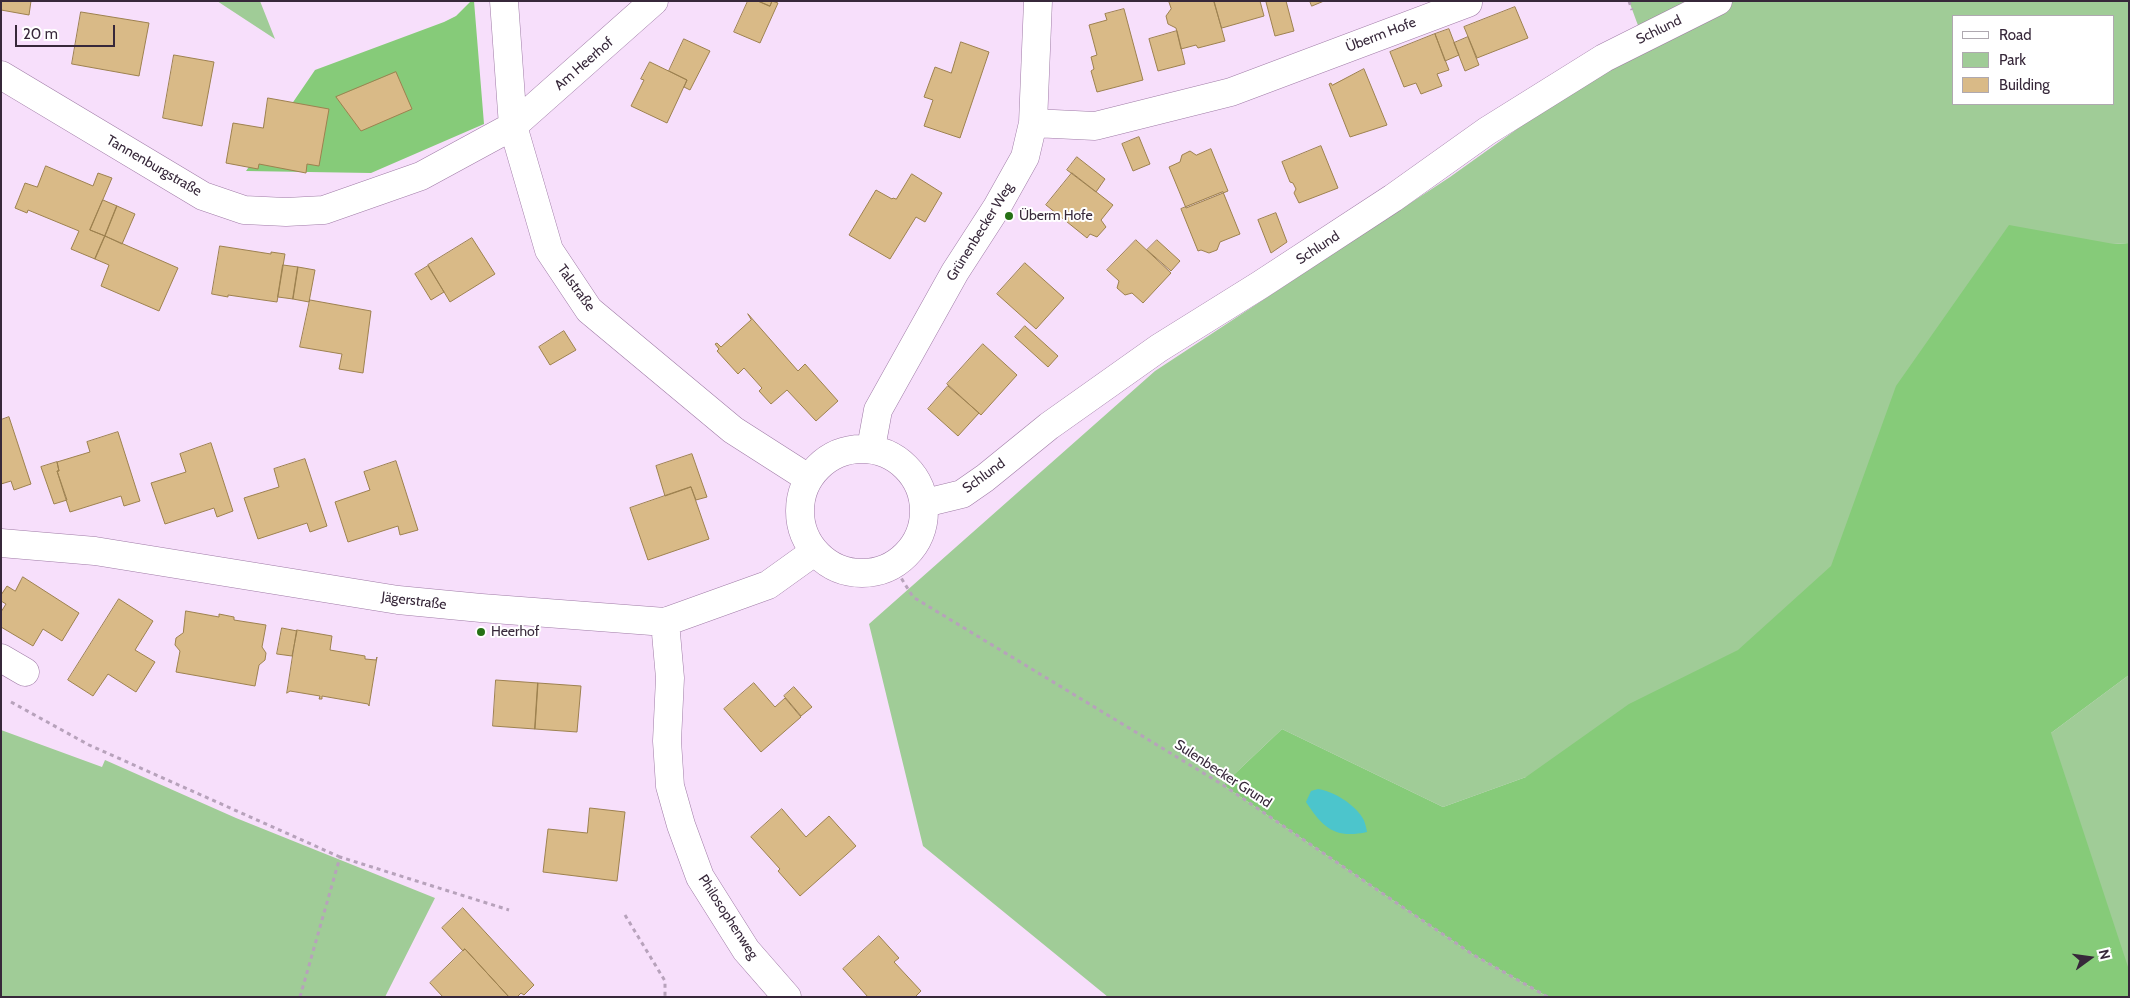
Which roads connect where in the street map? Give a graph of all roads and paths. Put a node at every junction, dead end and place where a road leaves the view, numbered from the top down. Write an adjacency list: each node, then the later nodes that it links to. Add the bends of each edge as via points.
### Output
1 (504, 1): 8 (street, Talstraße)
2 (654, 1): 8 (street, Am Heerhof)
3 (1038, 1): 7 (street, Grünenbecker Weg)
4 (1718, 1): 11 (street, Schlund, via 1604,58 1487,131 1393,198 1159,348 1049,426 962,494)
5 (1468, 3): 7 (street, Überm Hofe, via 1231,92 1095,126)
6 (1, 75): 8 (street, Tannenburgstraße, via 203,196 244,210 324,210 421,176)
7 (1033, 123): 9 (street, Grünenbecker Weg, via 1025,157 955,272 878,410)
8 (513, 126): 10 (street, Talstraße, via 549,250 589,310 733,430)
9 (871, 448): 10 (street, via 847,450 824,460); 11 (street, via 897,458 916,477)
10 (808, 478): 13 (street, via 800,503 801,529)
11 (925, 503): 14 (street, via 922,533 904,559)
12 (1, 543): 15 (street, Jägerstraße, via 95,551 398,600)
13 (814, 552): 14 (street, via 834,568 858,574 883,572); 15 (street, Jägerstraße, via 768,585)
14 (893, 565): 25 (path, Sulenbecker Grund, via 912,597 1223,785 1472,954)
15 (665, 622): 24 (street, Philosophenweg, via 670,678 667,741 670,786 681,825 700,877 746,950)
16 (1, 658): 17 (street)
17 (25, 672)
18 (9, 701): 19 (path, via 88,745)
19 (340, 857): 20 (path); 22 (path)
20 (509, 910)
21 (625, 914): 23 (path, via 665,981)
22 (300, 997)
23 (665, 997)
24 (787, 997)
25 (1548, 997)

